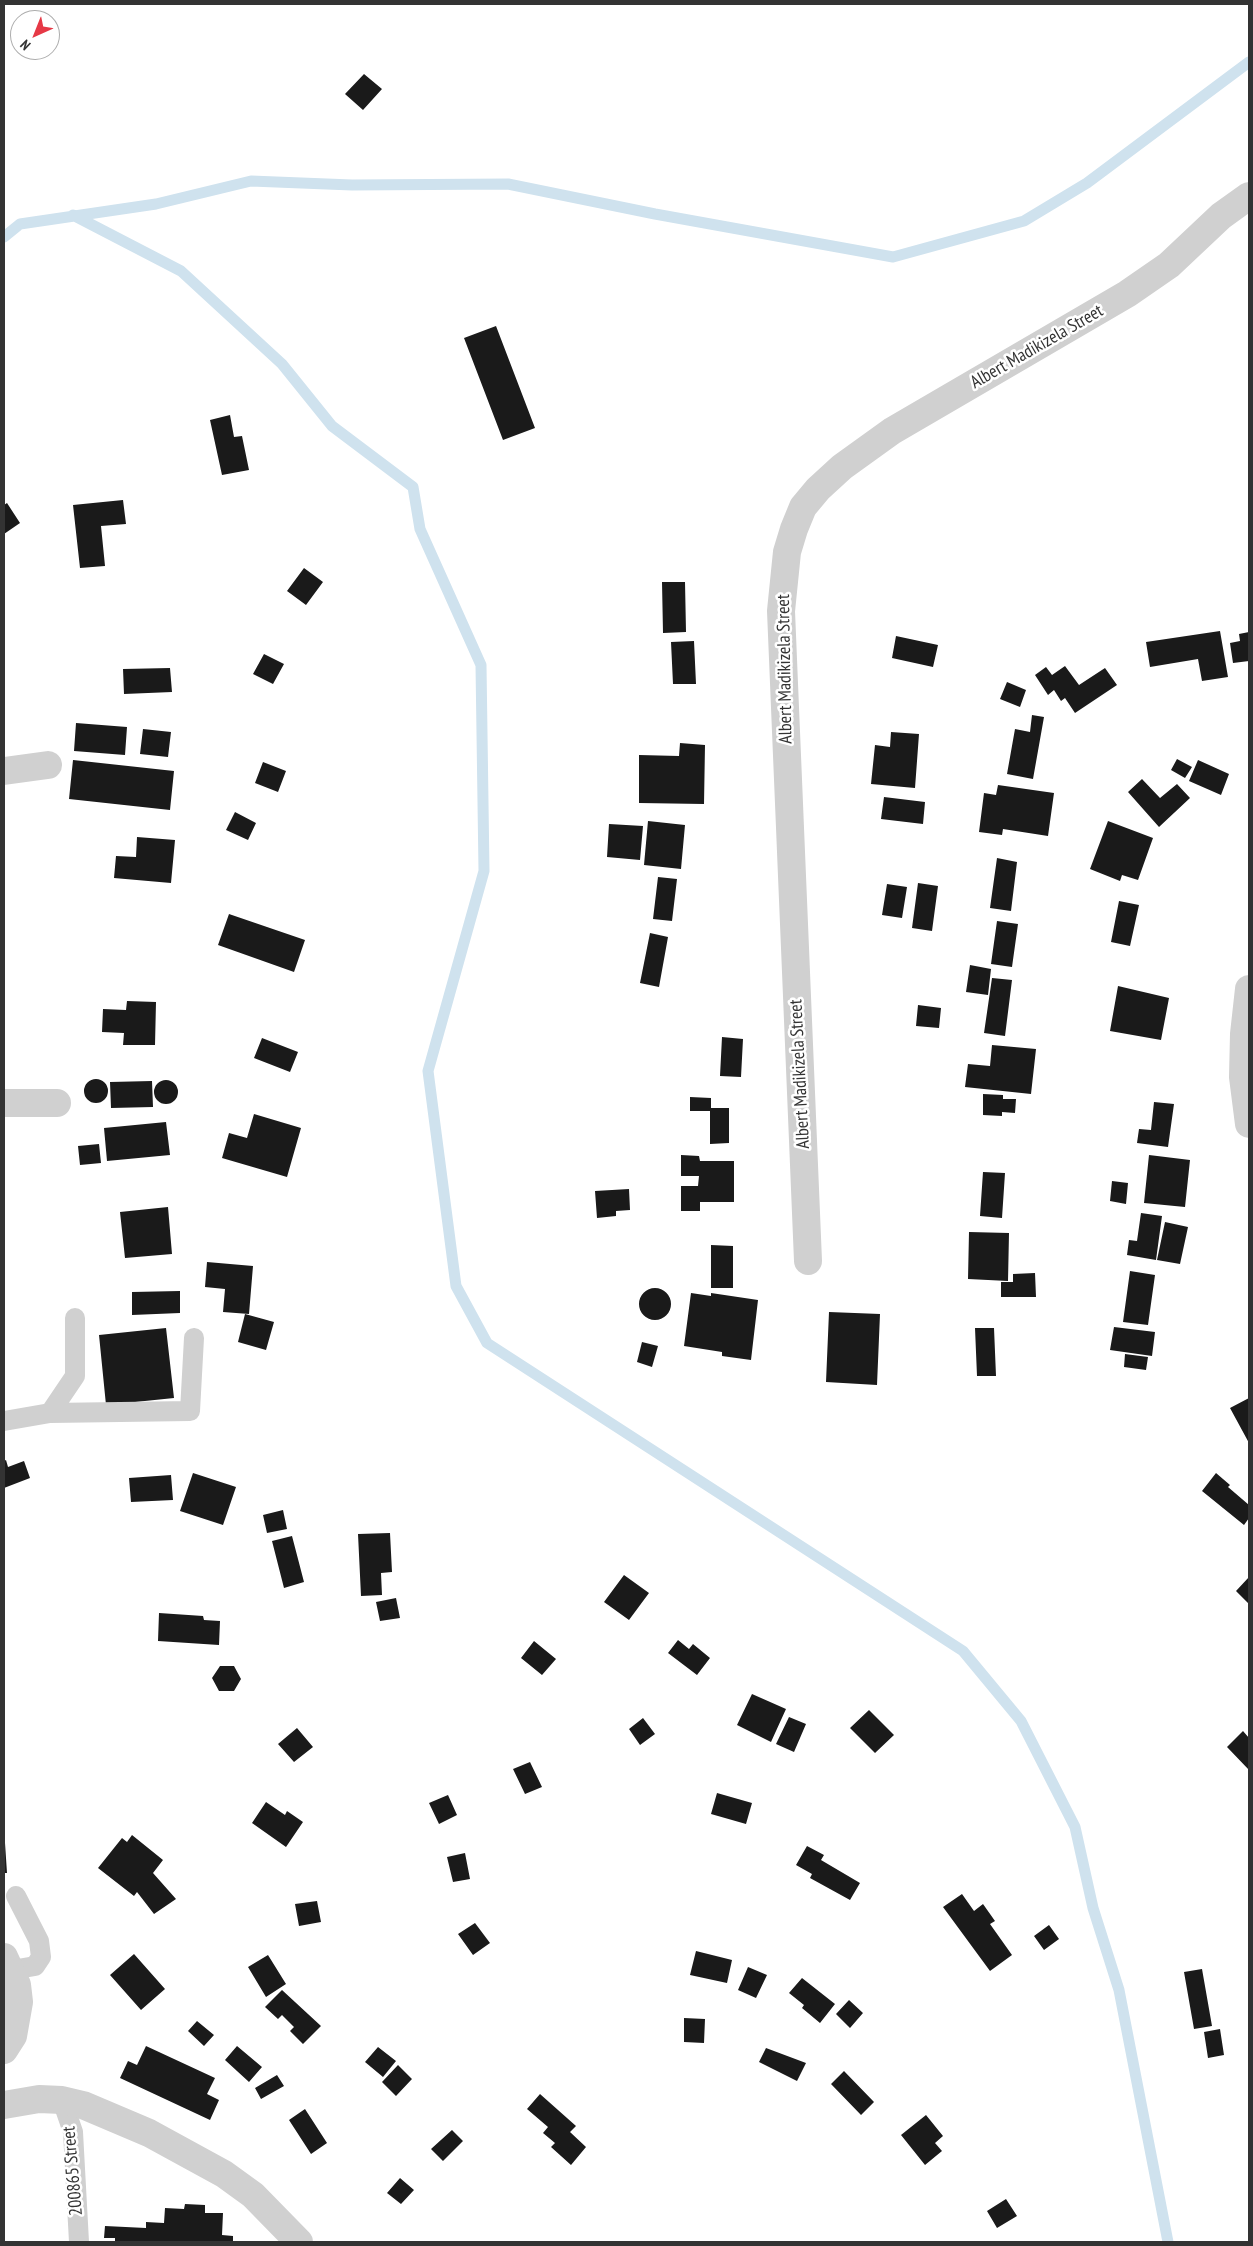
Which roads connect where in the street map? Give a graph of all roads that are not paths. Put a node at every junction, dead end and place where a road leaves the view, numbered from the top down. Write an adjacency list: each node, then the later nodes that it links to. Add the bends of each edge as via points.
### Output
1 (1249, 196): 8 (street, Albert Madikizela Street, via 1209,226 1169,264 1126,294 892,431 842,467 803,507 786,552 781,610)
2 (48, 765): 3 (street)
3 (4, 771)
4 (1249, 989): 7 (street, via 1244,1034)
5 (4, 1103): 6 (street)
6 (57, 1103)
7 (1249, 1124)
8 (808, 1261)
9 (75, 1318): 11 (lane, via 75,1376)
10 (194, 1338): 11 (lane, via 190,1411)
11 (50, 1413): 12 (lane)
12 (4, 1421)
13 (16, 1896): 14 (lane, via 39,1941 42,1957 35,1966)
14 (8, 1964): 15 (street, via 17,1985 19,2002 18,2020)
15 (4, 2050)
16 (62, 2100): 17 (street, via 39,2099); 18 (lane, 200865 Street, via 73,2132); 19 (street, via 83,2105 149,2133 224,2174 252,2195)
17 (4, 2104)
18 (79, 2242)
19 (299, 2242)

